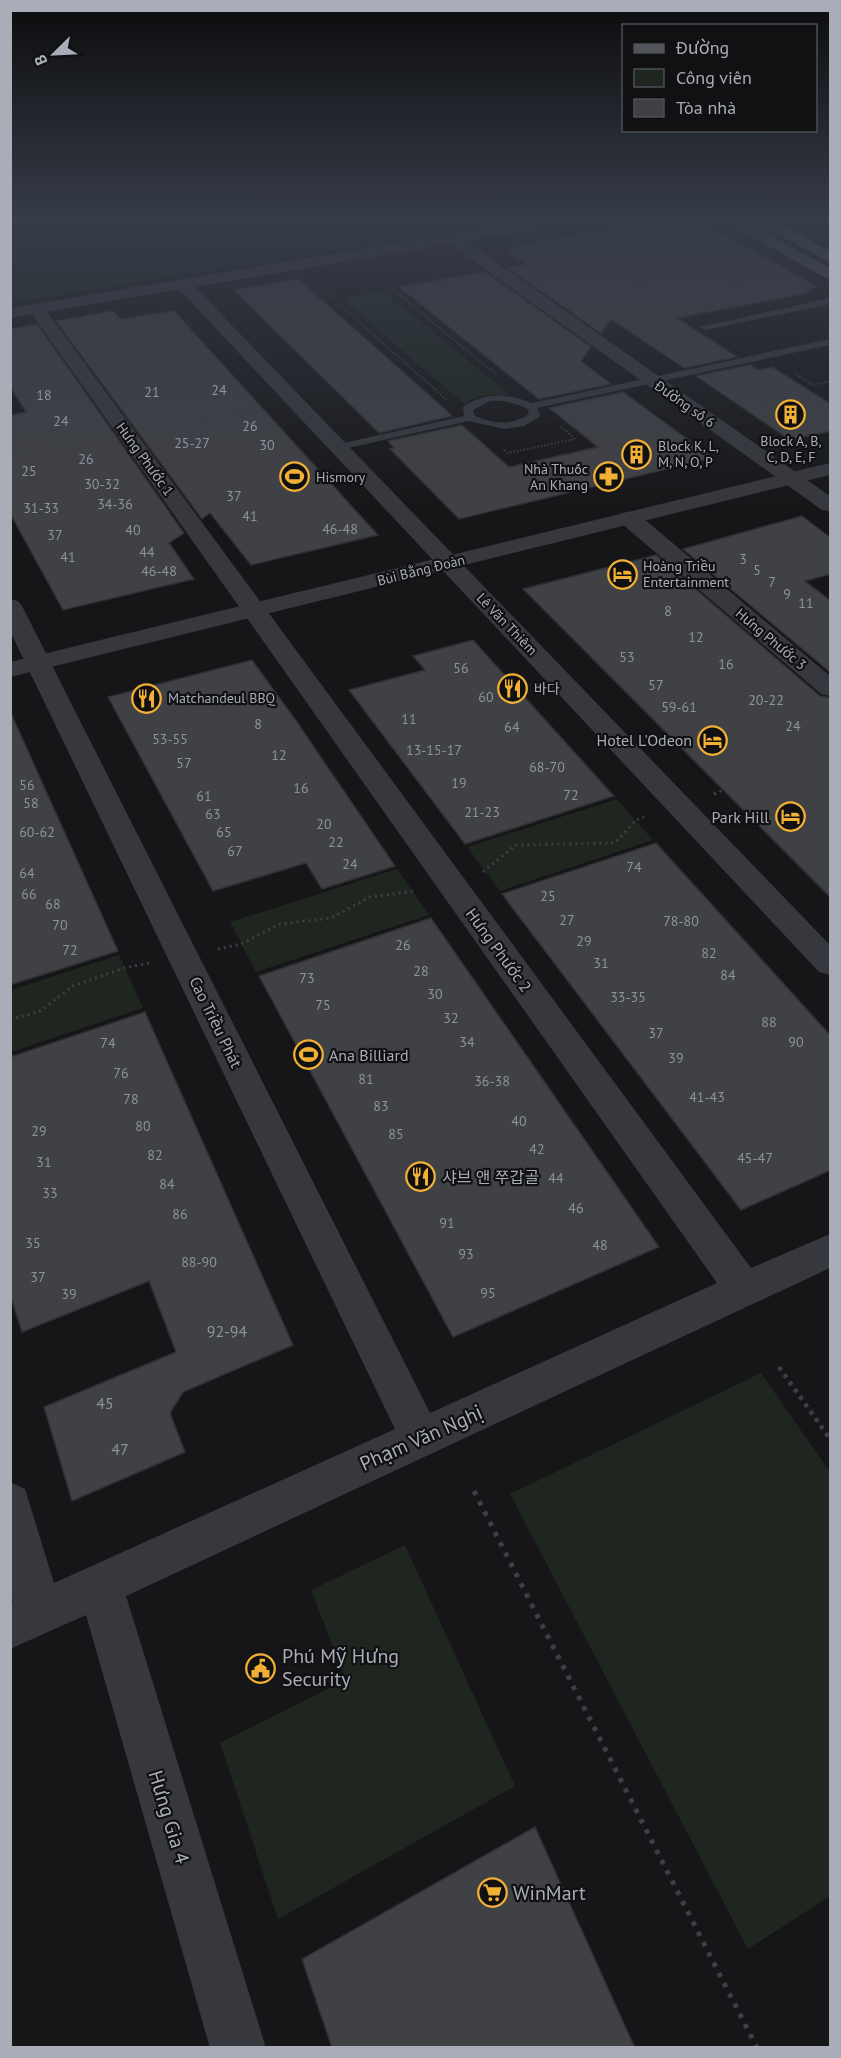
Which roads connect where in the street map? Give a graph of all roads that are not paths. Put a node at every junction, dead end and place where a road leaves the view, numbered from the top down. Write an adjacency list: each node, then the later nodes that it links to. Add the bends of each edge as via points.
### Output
1 (42, 316): 17 (street, Hưng Phước 1)
2 (214, 316): 10 (street, Lê Văn Thiêm)
3 (562, 316): 7 (street, Đường số 6)
4 (756, 316): 5 (lane)
5 (705, 327)
6 (831, 342): 7 (lane)
7 (652, 380): 8 (lane); 12 (street, Đường số 6)
8 (533, 405): 9 (lane, via 535,415 526,423 507,427); 9 (lane, via 495,397 477,401 467,409)
9 (470, 419): 10 (lane)
10 (339, 447): 15 (street, Lê Văn Thiêm)
11 (831, 469): 12 (street, Bùi Bằng Đoàn)
12 (791, 478): 13 (street, Đường số 6); 14 (street, Bùi Bằng Đoàn)
13 (831, 505)
14 (628, 518): 15 (street, Bùi Bằng Đoàn); 19 (street, Hưng Phước 3)
15 (449, 563): 17 (street, Bùi Bằng Đoàn); 20 (street, Lê Văn Thiêm)
16 (10, 606): 18 (street, Cao Triều Phát)
17 (254, 610): 18 (street, Bùi Bằng Đoàn); 22 (street, Hưng Phước 2)
18 (25, 667): 23 (street, Cao Triều Phát, via 183,956)
19 (831, 689)
20 (831, 964)
21 (831, 1250): 22 (street, Phạm Văn Nghị)
22 (744, 1290): 23 (street, Phạm Văn Nghị)
23 (421, 1438): 25 (street, Phạm Văn Nghị)
24 (10, 1504): 26 (street)
25 (100, 1586): 26 (street, Phạm Văn Nghị); 27 (street, Hưng Gia 4)
26 (25, 1619)
27 (238, 2048)

